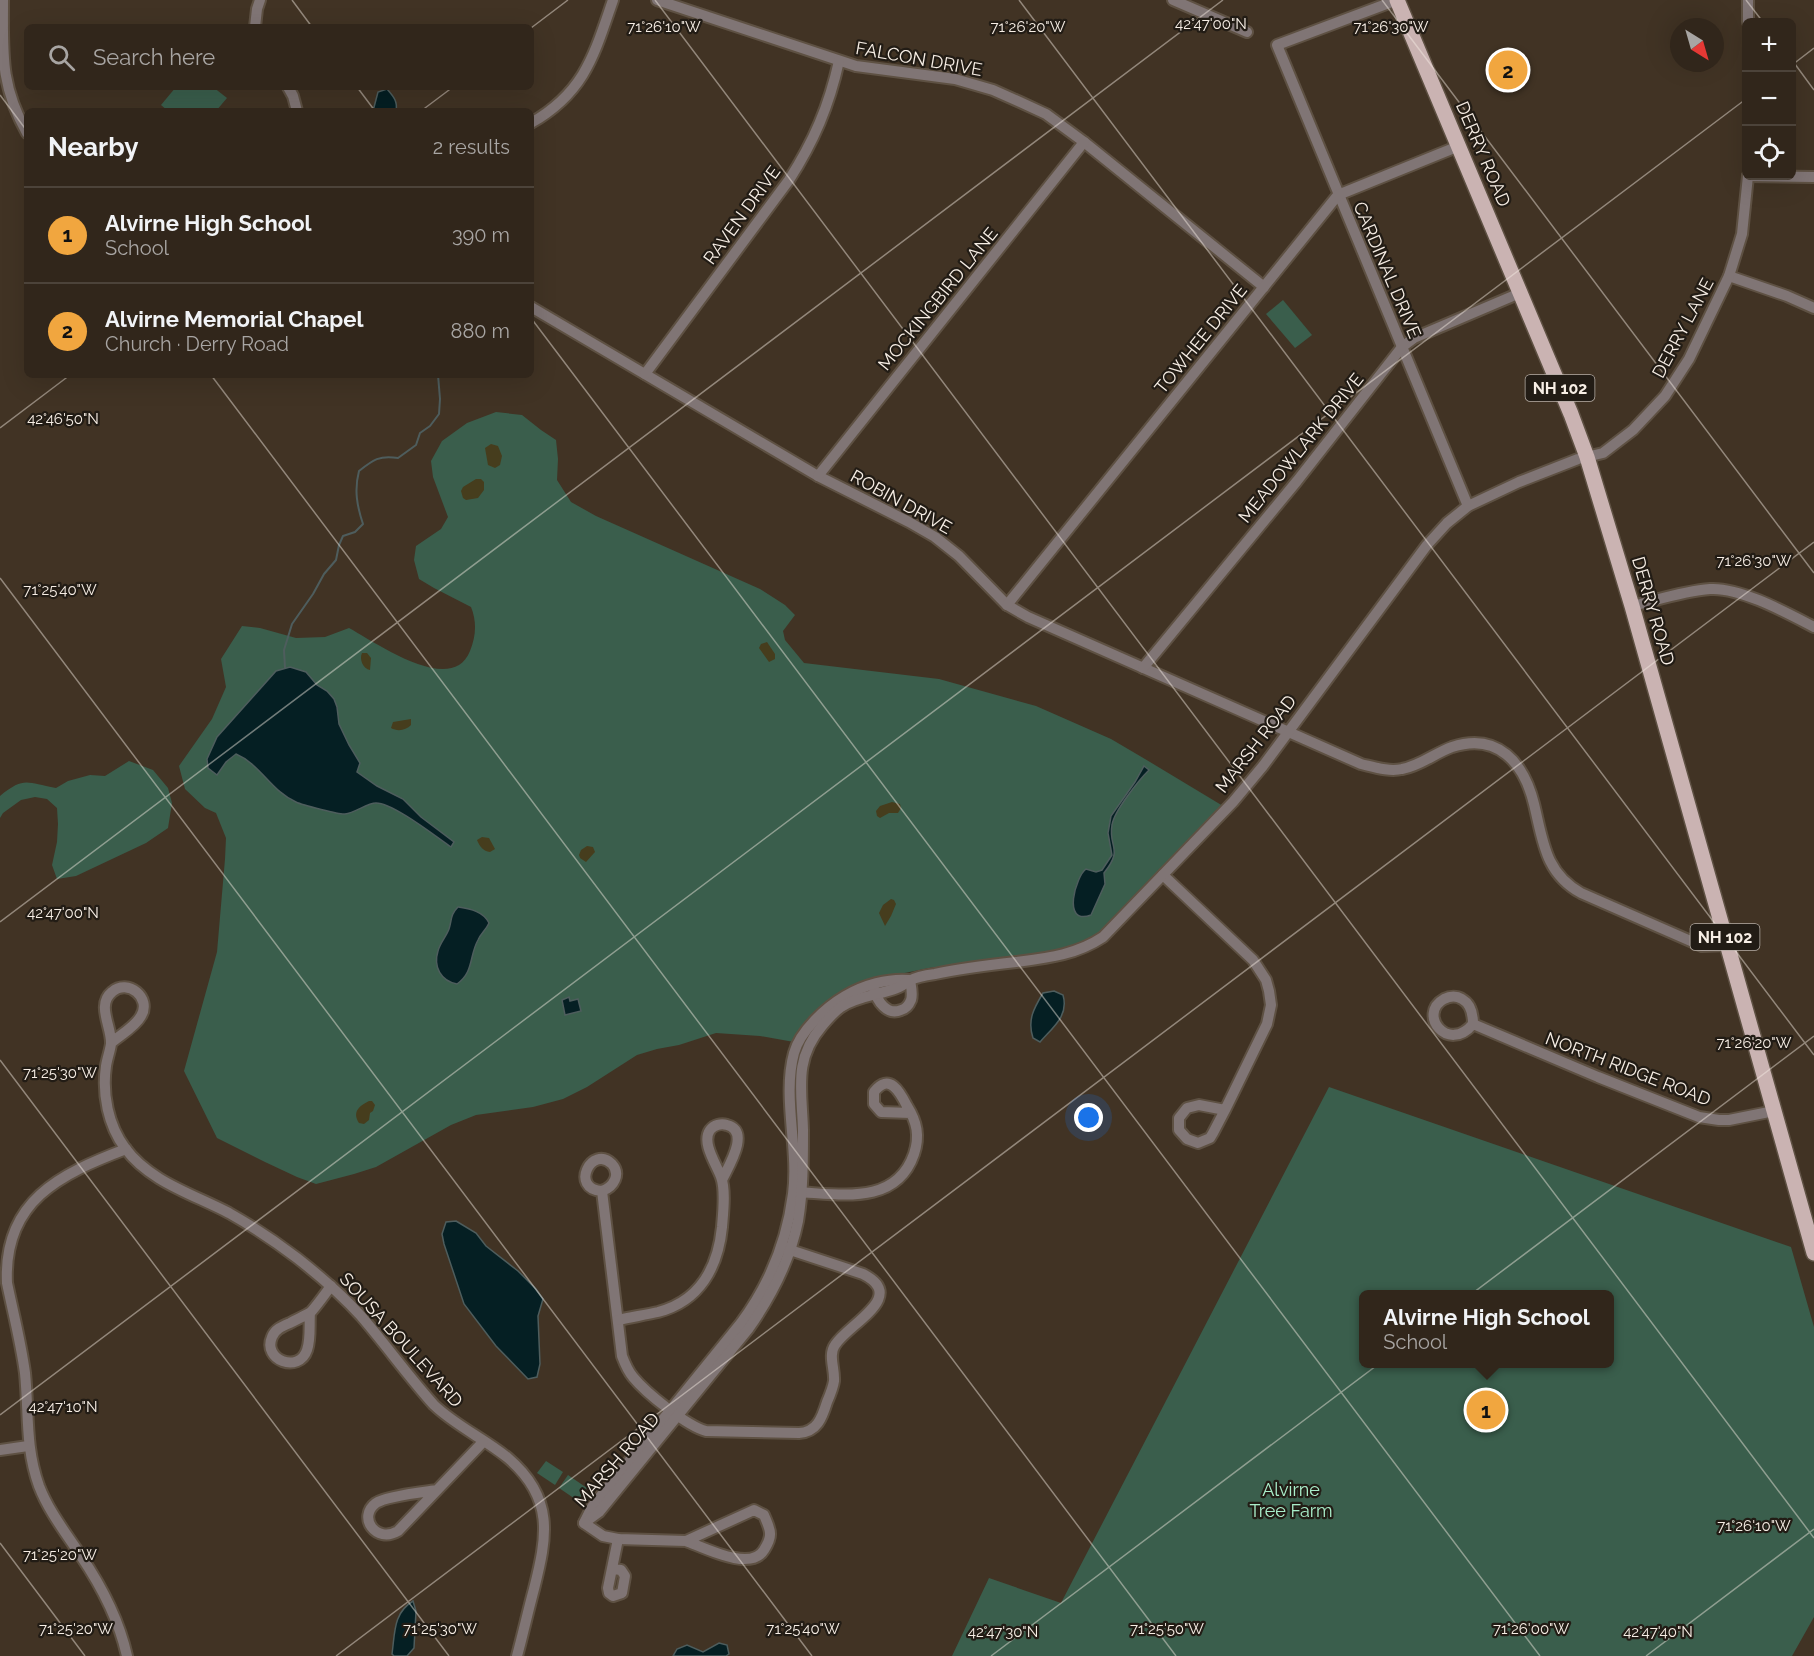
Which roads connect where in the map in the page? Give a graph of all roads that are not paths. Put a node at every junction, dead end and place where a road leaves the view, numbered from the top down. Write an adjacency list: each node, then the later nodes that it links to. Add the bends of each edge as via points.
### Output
1 (3, 0): 15 (street, via 2,70 12,108)
2 (260, 0): 9 (street)
3 (614, 0): 14 (street, via 594,56 579,82)
4 (657, 0): 11 (street, FALCON DRIVE)
5 (1173, 0): 10 (street)
6 (1397, 0): 17 (main road, DERRY ROAD / NH 102); 21 (street, CARDINAL DRIVE, via 1276,45)
7 (1749, 0): 8 (street)
8 (1748, 18)
9 (255, 24)
10 (1247, 32)
11 (839, 61): 16 (street, FALCON DRIVE, via 925,74 993,90 1037,110); 28 (street, RAVEN DRIVE, via 830,100 805,155)
12 (290, 90): 13 (street)
13 (296, 108)
14 (534, 121)
15 (24, 128)
16 (1084, 142): 23 (street, FALCON DRIVE); 30 (street, MOCKINGBIRD LANE)
17 (1459, 146): 21 (street, TOWHEE DRIVE); 24 (main road, DERRY ROAD / NH 102)
18 (1796, 177): 19 (street)
19 (1814, 177)
20 (1748, 180): 22 (street, DERRY LANE, via 1742,234)
21 (1338, 195): 23 (street, TOWHEE DRIVE); 27 (street, CARDINAL DRIVE)
22 (1729, 276): 25 (street); 29 (street, DERRY LANE, via 1689,359 1665,396 1617,444)
23 (1264, 287): 32 (street, TOWHEE DRIVE)
24 (1520, 293): 27 (street, MEADOWLARK DRIVE, via 1414,338); 29 (main road, DERRY ROAD / NH 102)
25 (1814, 308)
26 (534, 309): 28 (street, ROBIN DRIVE)
27 (1402, 348): 31 (street, CARDINAL DRIVE); 35 (street, MEADOWLARK DRIVE)
28 (645, 374): 30 (street, ROBIN DRIVE)
29 (1587, 458): 31 (street, MARSH ROAD); 33 (main road, DERRY ROAD / NH 102)
30 (818, 476): 32 (street, ROBIN DRIVE, via 935,537)
31 (1468, 506): 36 (street, MARSH ROAD, via 1436,534)
32 (1007, 605): 35 (street, ROBIN DRIVE)
33 (1632, 606): 34 (street, via 1688,592 1720,589 1767,604); 38 (main road, DERRY ROAD / NH 102)
34 (1814, 627)
35 (1143, 668): 36 (street, ROBIN DRIVE)
36 (1287, 732): 37 (street, MARSH ROAD, via 1233,802); 38 (street, ROBIN DRIVE, via 1361,764 1400,770 1451,747 1479,743 1493,746 1522,771 1547,857 1564,881 1581,893 1702,946)
37 (1163, 875): 39 (street, MARSH ROAD, via 1103,937 1083,949); 43 (street, via 1253,960 1266,980 1270,1014 1267,1024)
38 (1728, 945): 44 (main road, DERRY ROAD / NH 102)
39 (910, 980): 40 (street, MARSH ROAD, via 899,988); 40 (street, via 911,1000 899,1011 888,1010)
40 (874, 989): 49 (street, MARSH ROAD, via 841,1007 806,1051 800,1082 803,1127)
41 (1473, 1024): 44 (street, NORTH RIDGE ROAD, via 1699,1117 1730,1120)
42 (111, 1043): 42 (street, SOUSA BOULEVARD, via 105,1004 111,992 129,987 139,994 144,1012); 46 (street, SOUSA BOULEVARD, via 105,1096)
43 (1225, 1110): 43 (street, via 1214,1133 1204,1141 1192,1142 1179,1130 1179,1118 1187,1108 1199,1105)
44 (1774, 1111): 51 (main road, DERRY ROAD / NH 102)
45 (911, 1113): 49 (street, via 917,1127 916,1147 908,1167 893,1183 866,1194)
46 (126, 1149): 52 (street, SOUSA BOULEVARD, via 159,1179 230,1214); 57 (street, via 70,1172 41,1192 21,1217 12,1242 7,1283 24,1370)
47 (723, 1180): 47 (street, via 738,1141 736,1131 723,1124 710,1131 707,1141); 54 (street, via 718,1254 708,1277 692,1295 670,1308)
48 (602, 1191): 54 (street)
49 (798, 1192): 50 (street, MARSH ROAD)
50 (786, 1248): 55 (street, MARSH ROAD, via 753,1307); 55 (street, via 863,1274 876,1282 880,1293 876,1303 835,1344 831,1353 834,1381 819,1423 803,1433 706,1431)
51 (1814, 1253)
52 (331, 1286): 53 (street); 56 (street, SOUSA BOULEVARD, via 434,1404)
53 (310, 1313): 53 (street, via 275,1332 270,1349 276,1359 287,1364 303,1357 308,1345)
54 (618, 1320): 55 (street, via 627,1367 639,1384)
55 (674, 1413): 60 (street, MARSH ROAD, via 599,1512 584,1523 603,1536)
56 (483, 1442): 59 (street); 64 (street, SOUSA BOULEVARD, via 508,1458 525,1476 543,1515 541,1559)
57 (28, 1446): 58 (street); 63 (street, via 48,1507 102,1590)
58 (0, 1450)
59 (437, 1490): 59 (street, via 398,1532 380,1534 371,1526 369,1515 379,1500)
60 (618, 1539): 61 (street); 62 (street)
61 (686, 1541): 61 (street, via 751,1510 764,1515 771,1532 763,1553 752,1559 732,1557)
62 (613, 1569)
63 (127, 1656)
64 (517, 1656)

